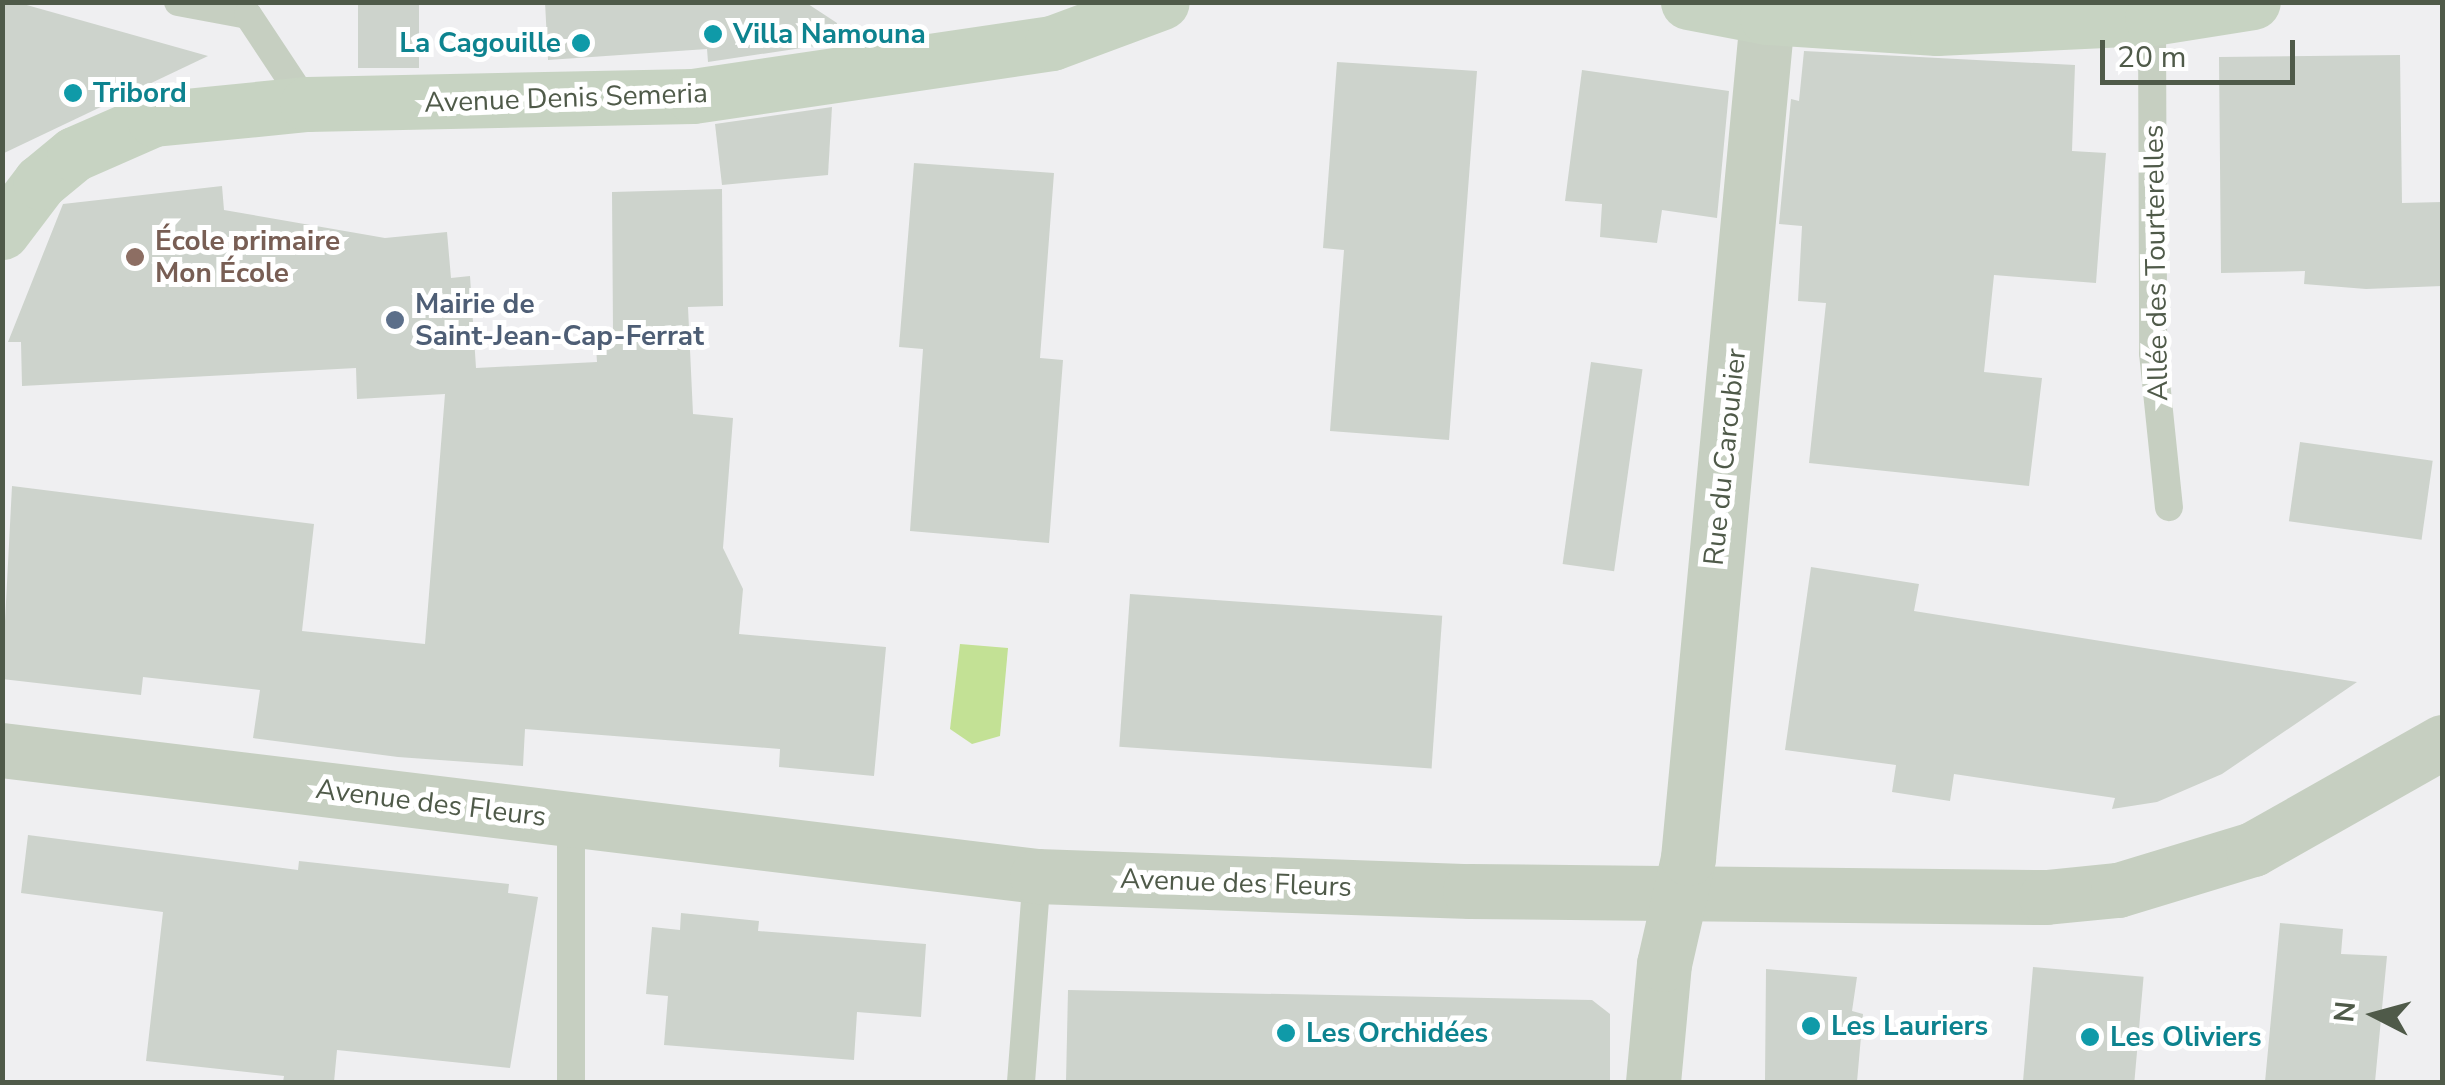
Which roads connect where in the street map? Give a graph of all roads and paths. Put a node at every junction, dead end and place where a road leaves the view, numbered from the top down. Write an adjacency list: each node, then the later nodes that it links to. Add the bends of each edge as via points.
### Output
1 (178, 2): 7 (lane, via 248,16)
2 (1162, 2): 7 (main road, Avenue Denis Semeria, via 1052,43 692,96)
3 (1688, 2): 5 (main road)
4 (2253, 2): 6 (main road)
5 (1768, 17): 6 (main road, via 1937,28); 14 (street, Rue du Caroubier, via 1688,858)
6 (2152, 18): 9 (lane, Allée des Tourterelles, via 2152,353)
7 (308, 104): 8 (main road, Avenue Denis Semeria, via 197,112 113,133 40,182)
8 (2, 232)
9 (2169, 506)
10 (2442, 742): 14 (street, Avenue des Fleurs, via 2253,849 2118,890 2046,897)
11 (2, 750): 12 (street, Avenue des Fleurs)
12 (570, 820): 13 (street, Avenue des Fleurs); 15 (lane)
13 (1036, 876): 14 (street, Avenue des Fleurs); 16 (lane)
14 (1677, 895): 17 (street, Rue du Caroubier)
15 (571, 1082)
16 (1021, 1082)
17 (1653, 1082)

